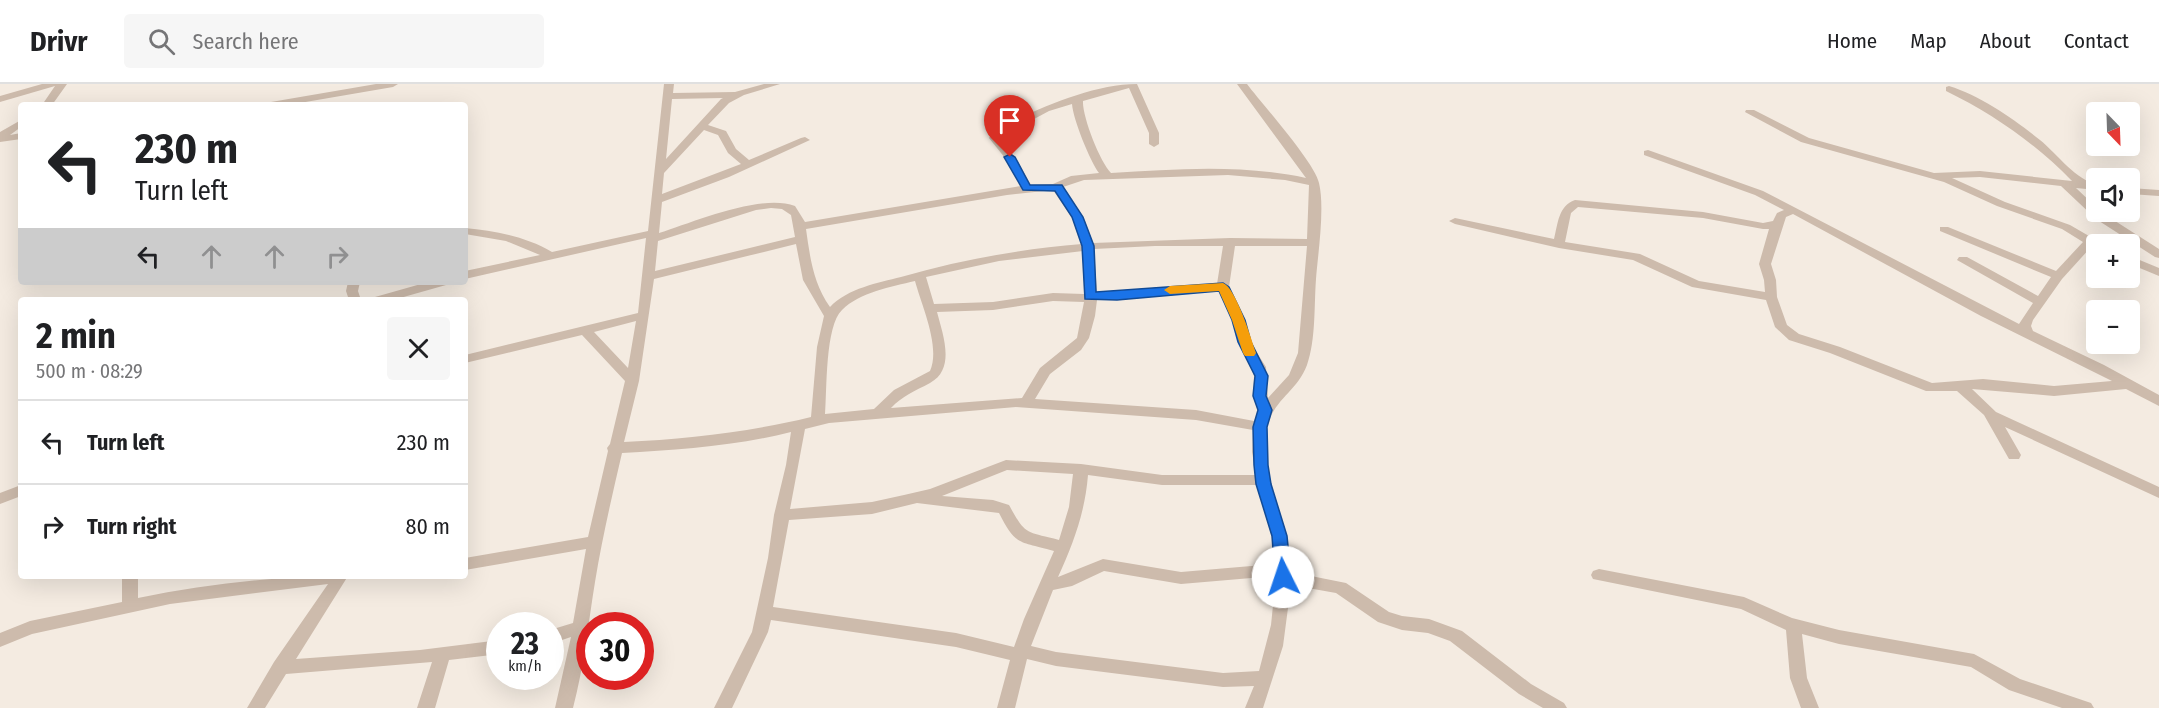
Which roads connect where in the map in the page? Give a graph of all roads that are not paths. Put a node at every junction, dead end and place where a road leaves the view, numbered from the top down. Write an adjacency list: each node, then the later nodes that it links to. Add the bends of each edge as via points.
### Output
1 (52, 84): 11 (street)
2 (62, 84): 12 (street)
3 (393, 84): 13 (street)
4 (775, 84): 9 (street)
5 (1132, 84): 10 (street); 20 (street, via 1154,133)
6 (1242, 84): 26 (street)
7 (1949, 89): 28 (street, via 1986,106 2032,137)
8 (668, 90): 9 (street); 23 (street)
9 (739, 94): 16 (street, via 725,100)
10 (1076, 96): 25 (street, via 1080,122 1097,164); 31 (street, via 1004,128 995,136)
11 (0, 99)
12 (49, 102)
13 (288, 102)
14 (1750, 112): 24 (street, via 1804,140)
15 (18, 125): 18 (street)
16 (702, 126): 22 (street, via 722,133 732,151); 23 (street)
17 (18, 136): 18 (street)
18 (0, 137)
19 (805, 140): 22 (street)
20 (1154, 144)
21 (1648, 153): 35 (street, via 1733,182)
22 (748, 165): 34 (street)
23 (658, 173): 34 (street)
24 (1934, 175): 27 (street, via 1980,174); 42 (street)
25 (1109, 177): 26 (street, via 1186,171 1252,172); 30 (street, via 1071,180)
26 (1314, 183): 45 (street)
27 (2064, 183): 28 (street); 49 (street, via 2100,216)
28 (2082, 185): 29 (street)
29 (2086, 186)
30 (1058, 187): 31 (street); 47 (street, via 1077,217)
31 (1026, 188): 38 (street)
32 (2140, 191): 33 (street)
33 (2159, 192)
34 (656, 200): 41 (street)
35 (1794, 210): 37 (street, via 1781,214); 68 (street)
36 (1455, 221): 46 (street)
37 (1776, 225): 46 (street, via 1575,203 1566,212); 62 (street, via 1765,264)
38 (801, 226): 41 (street, via 796,212 771,204); 43 (street)
39 (1944, 229): 56 (street)
40 (468, 231): 50 (street, via 509,238)
41 (652, 236): 50 (street); 57 (street)
42 (2086, 238)
43 (802, 239): 57 (street); 65 (street, via 803,258 815,291)
44 (1230, 241): 45 (street); 47 (street); 59 (street)
45 (1312, 243): 75 (street, via 1301,362 1290,384)
46 (1559, 244): 62 (street, via 1636,257 1689,282)
47 (1088, 246): 55 (street, via 991,257); 61 (street)
48 (2086, 250): 56 (street)
49 (2159, 254)
50 (550, 256): 54 (street)
51 (1963, 260): 63 (street)
52 (2140, 264): 53 (street)
53 (2159, 272)
54 (468, 274)
55 (919, 275): 64 (street); 65 (street, via 841,303)
56 (2058, 276): 63 (street)
57 (646, 277): 66 (street)
58 (432, 285): 60 (street)
59 (1223, 287): 61 (street); 75 (street, via 1258,367)
60 (390, 297)
61 (1090, 297): 64 (street); 74 (street, via 1083,338 1046,369)
62 (1772, 297): 72 (street, via 1781,327 1794,337 1931,388)
63 (2040, 302): 68 (street, via 2027,320)
64 (928, 308): 76 (street, via 941,358 939,366 935,373 891,399)
65 (830, 315): 78 (street, via 824,330)
66 (642, 316): 67 (street); 70 (street)
67 (584, 329): 69 (street); 70 (street)
68 (2028, 335): 71 (street)
69 (468, 358)
70 (632, 381): 81 (street)
71 (2126, 384): 72 (street, via 2055,391 1983,384); 73 (street)
72 (1960, 386): 77 (street)
73 (2159, 401)
74 (1027, 402): 76 (street); 80 (street, via 1196,415)
75 (1265, 410): 80 (street)
76 (878, 414): 78 (street)
77 (1991, 415): 82 (street); 86 (street)
78 (818, 421): 79 (street)
79 (800, 424): 81 (street, via 763,434); 89 (street)
80 (1260, 427): 84 (street)
81 (614, 448): 90 (street)
82 (2014, 455)
83 (1081, 469): 84 (street, via 1162,480); 88 (street, via 1006,465); 91 (street, via 1080,496)
84 (1263, 480): 93 (street, via 1279,536)
85 (18, 491): 87 (street)
86 (2159, 493)
87 (0, 499)
88 (914, 499): 89 (street, via 872,508); 91 (street, via 1004,509 1021,536)
89 (781, 515): 101 (street)
90 (596, 541): 92 (street); 100 (street)
91 (1065, 548): 98 (street)
92 (468, 563)
93 (1283, 573): 98 (street, via 1181,578 1103,565 1066,582); 109 (street, via 1281,624); 116 (street, via 1340,587 1384,617 1456,636 1525,689)
94 (1599, 575): 102 (street, via 1744,603)
95 (130, 579): 99 (street)
96 (316, 579): 99 (street)
97 (337, 579): 108 (street, via 320,612)
98 (1048, 584): 105 (street)
99 (130, 606): 103 (street, via 30,628)
100 (584, 612)
101 (764, 612): 105 (street); 113 (street, via 760,632)
102 (1794, 625): 117 (street, via 1793,651); 118 (street, via 1877,645 1974,661 2015,685)
103 (0, 639)
104 (486, 649): 106 (street)
105 (1020, 653): 109 (street, via 1223,680); 114 (street)
106 (443, 654): 108 (street); 111 (street)
107 (576, 662): 112 (street)
108 (280, 667): 110 (street)
109 (1264, 678): 115 (street)
110 (256, 708)
111 (426, 708)
112 (564, 708)
113 (723, 708)
114 (1006, 708)
115 (1254, 708)
116 (1558, 708)
117 (1810, 708)
118 (2085, 708)

